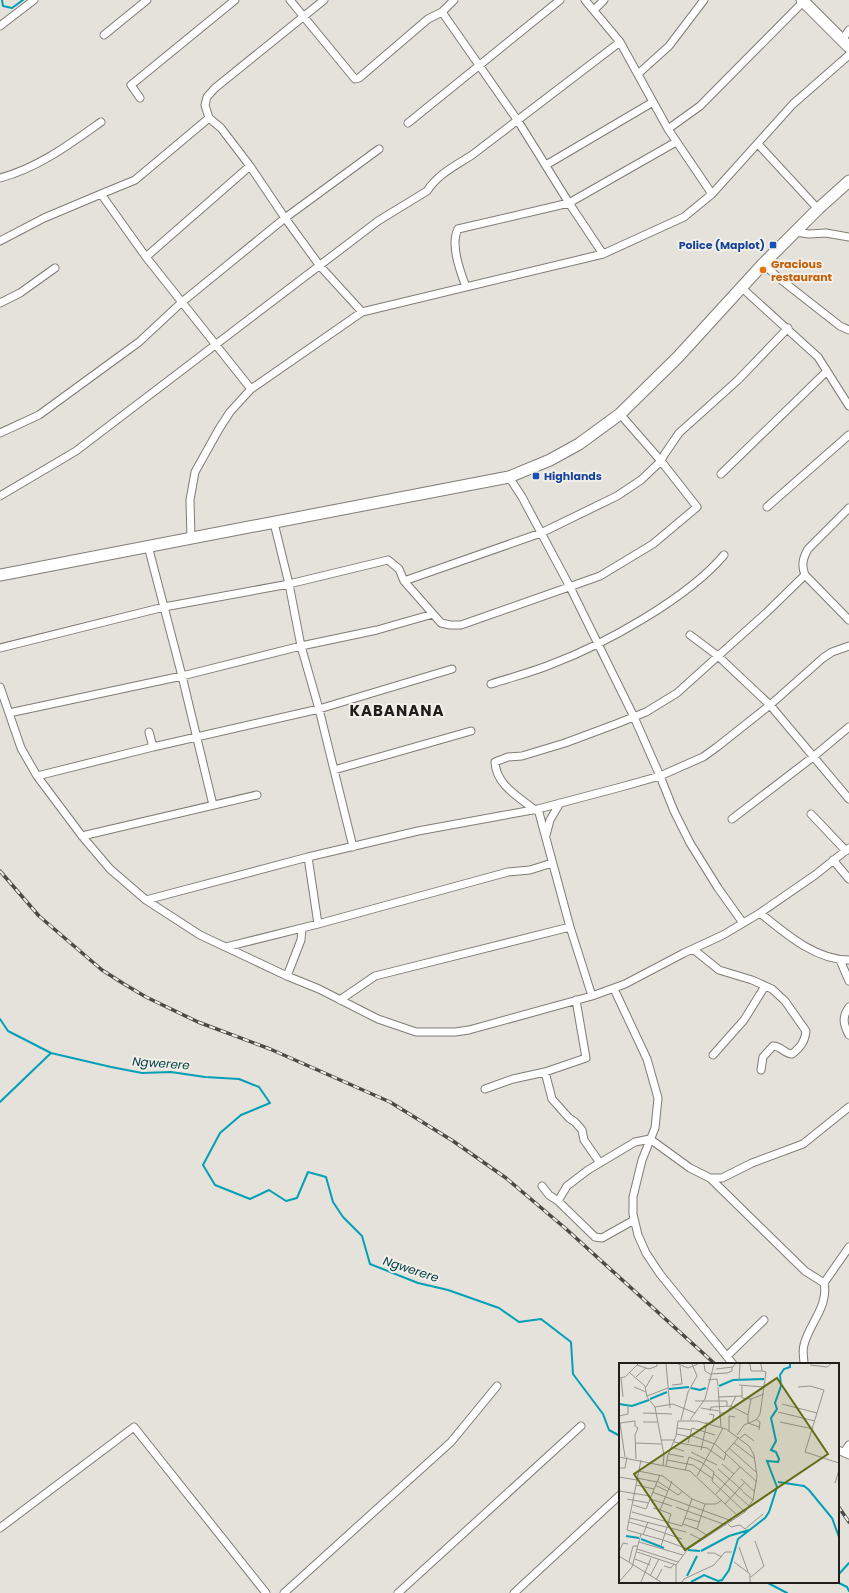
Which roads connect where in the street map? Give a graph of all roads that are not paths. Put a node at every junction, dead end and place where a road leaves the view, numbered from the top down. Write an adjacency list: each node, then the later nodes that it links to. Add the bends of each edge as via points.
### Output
1 (34, 0): 15 (street)
2 (147, 0): 16 (street)
3 (235, 0): 22 (street, via 131,85)
4 (290, 0): 14 (street)
5 (324, 0): 14 (street)
6 (454, 0): 13 (street)
7 (560, 0): 20 (street)
8 (585, 0): 12 (street)
9 (604, 0): 12 (street)
10 (704, 0): 21 (street, via 668,46)
11 (803, 1): 17 (street); 28 (street, via 700,106)
12 (594, 10): 18 (street)
13 (442, 12): 14 (street, via 428,19 359,78 355,78); 20 (street)
14 (304, 17): 24 (street, via 215,88 205,105)
15 (0, 26)
16 (104, 35)
17 (847, 39)
18 (620, 42): 21 (street); 25 (street)
19 (849, 56): 30 (street, via 793,104)
20 (479, 66): 25 (street); 27 (street)
21 (638, 74): 23 (street)
22 (140, 98)
23 (653, 102): 28 (street); 32 (street)
24 (209, 118): 33 (street, via 221,128); 36 (street, via 135,180)
25 (518, 121): 32 (street); 47 (street, via 446,171 426,191 378,221)
26 (101, 122): 34 (street, via 36,164)
27 (408, 123)
28 (668, 129): 29 (street)
29 (676, 142): 37 (street); 38 (street)
30 (758, 144): 37 (street); 39 (street)
31 (379, 149): 40 (street)
32 (546, 165): 38 (street)
33 (250, 166): 40 (street); 45 (street)
34 (0, 178)
35 (849, 182): 39 (street)
36 (100, 194): 43 (street, via 44,218); 45 (street)
37 (712, 194): 44 (street, via 684,217)
38 (569, 203): 44 (street); 49 (street, via 458,229 454,242)
39 (818, 209): 41 (street)
40 (285, 218): 47 (street); 51 (street)
41 (795, 232): 42 (street); 46 (street)
42 (849, 237)
43 (0, 241)
44 (603, 254): 49 (street)
45 (146, 256): 51 (street)
46 (763, 264): 50 (street); 55 (street, via 840,326)
47 (320, 266): 53 (street); 56 (street)
48 (55, 268): 52 (street)
49 (466, 287): 53 (street)
50 (742, 288): 54 (street); 60 (street, via 678,357)
51 (182, 302): 56 (street); 61 (street, via 139,342 39,415)
52 (0, 303)
53 (362, 312): 58 (street)
54 (788, 328): 57 (street, via 818,357); 63 (street, via 738,380 679,433)
55 (849, 330)
56 (216, 345): 58 (street); 66 (street, via 76,451)
57 (826, 372): 59 (street); 64 (street)
58 (251, 389): 71 (street, via 230,412 195,472 190,500)
59 (849, 406)
60 (620, 414): 63 (street); 65 (street, via 579,444 550,460)
61 (0, 433)
62 (849, 435): 67 (street)
63 (661, 461): 70 (street, via 641,480 617,496); 78 (street, via 697,507 653,544 600,576)
64 (721, 474)
65 (509, 477): 69 (street); 70 (street)
66 (0, 496)
67 (767, 507)
68 (849, 508): 75 (street, via 808,549 802,566)
69 (274, 522): 71 (street); 77 (street)
70 (541, 533): 76 (street); 78 (street)
71 (191, 538): 72 (street)
72 (148, 546): 74 (street); 79 (street)
73 (724, 555): 83 (street, via 665,605)
74 (0, 575)
75 (805, 575): 81 (street); 87 (street)
76 (404, 581): 77 (street, via 399,569 388,560); 80 (street)
77 (289, 584): 79 (street); 84 (street)
78 (570, 587): 80 (street, via 461,625 441,623); 83 (street)
79 (164, 607): 86 (street); 89 (street)
80 (433, 614): 84 (street, via 377,630)
81 (848, 618)
82 (690, 635): 87 (street)
83 (598, 643): 90 (street, via 552,664); 95 (street)
84 (301, 646): 89 (street); 93 (street)
85 (849, 646): 92 (street, via 823,658)
86 (0, 648)
87 (718, 656): 92 (street); 95 (street, via 678,693)
88 (452, 669): 93 (street)
89 (182, 676): 94 (street); 99 (street)
90 (491, 684)
91 (0, 687): 94 (street)
92 (770, 705): 101 (street); 104 (street, via 703,757)
93 (319, 709): 99 (street); 102 (street)
94 (9, 713): 103 (street, via 21,748)
95 (634, 717): 104 (street); 109 (street, via 565,743 522,756 508,756 495,762 500,781)
96 (849, 727): 101 (street)
97 (471, 731): 102 (street)
98 (150, 732): 100 (street)
99 (197, 738): 100 (street); 108 (street)
100 (153, 747): 103 (street)
101 (813, 757): 106 (street); 111 (street)
102 (334, 770): 114 (street)
103 (37, 776): 113 (street)
104 (660, 776): 107 (street); 122 (street, via 690,843)
105 (257, 795): 108 (street)
106 (849, 799)
107 (560, 803): 109 (street); 112 (street, via 550,820)
108 (213, 805): 113 (street)
109 (536, 809): 112 (street); 114 (street, via 418,831)
110 (811, 814): 115 (street)
111 (732, 819)
112 (546, 835): 118 (street)
113 (82, 836): 120 (street, via 110,869)
114 (353, 847): 116 (street)
115 (847, 849): 117 (street)
116 (308, 857): 120 (street); 123 (street)
117 (833, 860): 119 (street); 121 (street, via 816,875)
118 (552, 863): 123 (street, via 530,870 508,872); 124 (street)
119 (849, 879)
120 (146, 900): 126 (street, via 200,935)
121 (760, 913): 122 (street); 128 (street, via 806,947)
122 (743, 923): 127 (street)
123 (318, 924): 125 (street)
124 (570, 927): 134 (street); 135 (street, via 375,976)
125 (302, 928): 126 (street); 130 (street, via 301,940)
126 (226, 947): 130 (street)
127 (693, 949): 132 (street, via 719,970); 133 (street)
128 (840, 960): 129 (street); 131 (street)
129 (849, 960)
130 (287, 976): 135 (street)
131 (849, 982)
132 (765, 986): 139 (street, via 744,1020); 140 (street, via 778,993 806,1031 801,1046 792,1054 773,1046 763,1057)
133 (614, 989): 134 (street); 144 (street, via 647,1059 658,1098 655,1128)
134 (592, 996): 136 (street)
135 (340, 1000): 136 (street, via 378,1019 416,1032 432,1033 469,1030)
136 (576, 1000): 141 (street, via 586,1058)
137 (849, 1007): 138 (street, via 844,1014)
138 (849, 1034)
139 (712, 1055)
140 (761, 1070)
141 (545, 1072): 142 (street); 145 (street, via 552,1099 582,1130 584,1140)
142 (485, 1089)
143 (849, 1107): 146 (street, via 802,1144 752,1163 722,1178)
144 (650, 1139): 145 (street, via 635,1142); 146 (street, via 690,1168); 149 (street, via 633,1197)
145 (600, 1163): 148 (street, via 568,1186)
146 (710, 1178): 151 (street, via 805,1271)
147 (542, 1186): 148 (street)
148 (558, 1202): 149 (street, via 595,1237 602,1238)
149 (634, 1220): 153 (street, via 643,1247 653,1263)
150 (849, 1247): 151 (street)
151 (824, 1283): 155 (street, via 826,1288 822,1306 804,1346)
152 (764, 1320): 153 (street)
153 (727, 1356): 154 (street)
154 (732, 1363)
155 (804, 1363)
156 (498, 1386): 163 (street, via 451,1442)
157 (581, 1426): 164 (street)
158 (849, 1445): 159 (street)
159 (844, 1453)
160 (619, 1496): 165 (street)
161 (0, 1528): 162 (street, via 134,1427)
162 (266, 1593)
163 (284, 1593)
164 (398, 1593)
165 (514, 1593)

